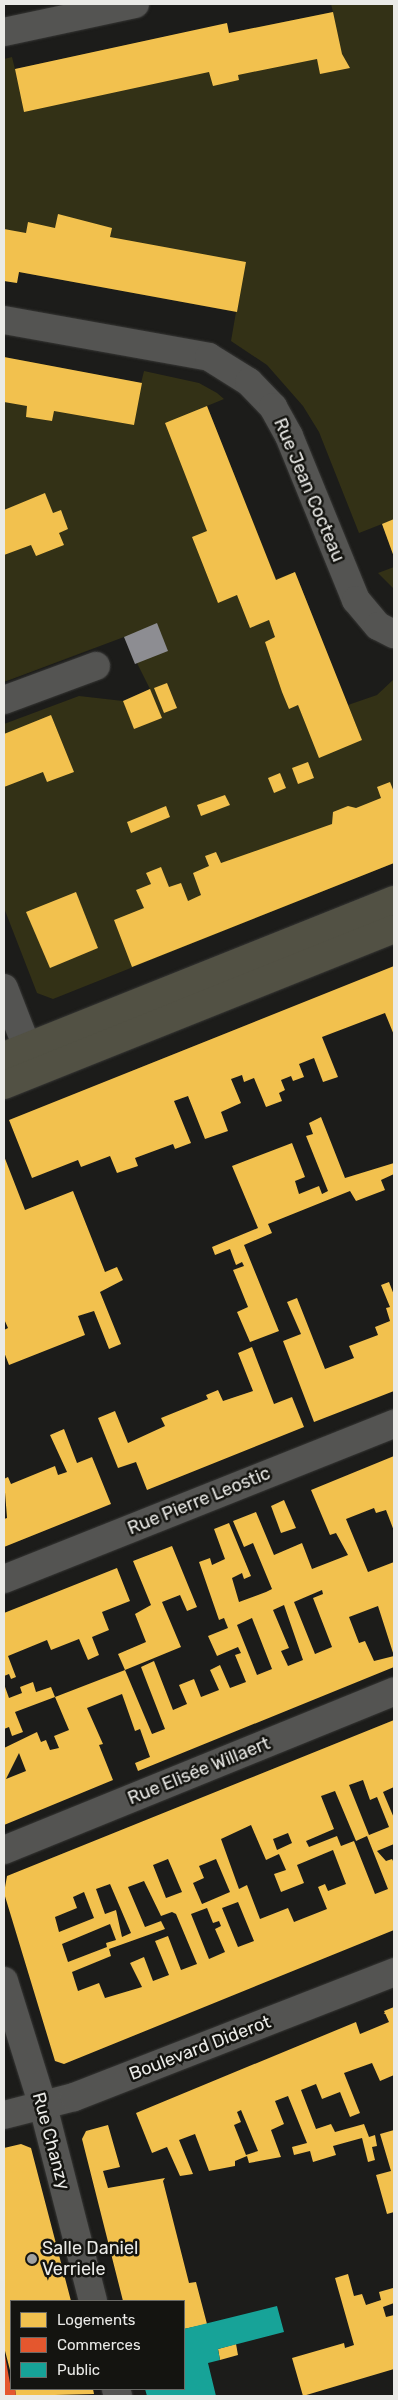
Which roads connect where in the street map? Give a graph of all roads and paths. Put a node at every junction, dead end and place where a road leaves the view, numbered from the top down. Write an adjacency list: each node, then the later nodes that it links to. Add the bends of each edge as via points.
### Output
1 (136, 4): 2 (street)
2 (4, 32)
3 (4, 320): 4 (street, Rue Jean Cocteau, via 210,357 249,382 273,407 289,436 356,600 378,626)
4 (394, 634)
5 (96, 666): 6 (street)
6 (4, 700)
7 (394, 900): 10 (main road)
8 (394, 929): 11 (main road)
9 (4, 988): 10 (street)
10 (15, 1051): 11 (street)
11 (37, 1072): 12 (main road)
12 (4, 1085)
13 (394, 1424): 14 (street, Rue Pierre Leostic)
14 (4, 1579)
15 (394, 1692): 16 (street, Rue Elisée Willaert)
16 (4, 1850)
17 (394, 1972): 19 (street, Boulevard Diderot, via 74,2097)
18 (4, 1982): 19 (street, Rue Chanzy)
19 (43, 2106): 20 (street, Boulevard Diderot); 21 (street, Rue Chanzy)
20 (4, 2115)
21 (94, 2300)

